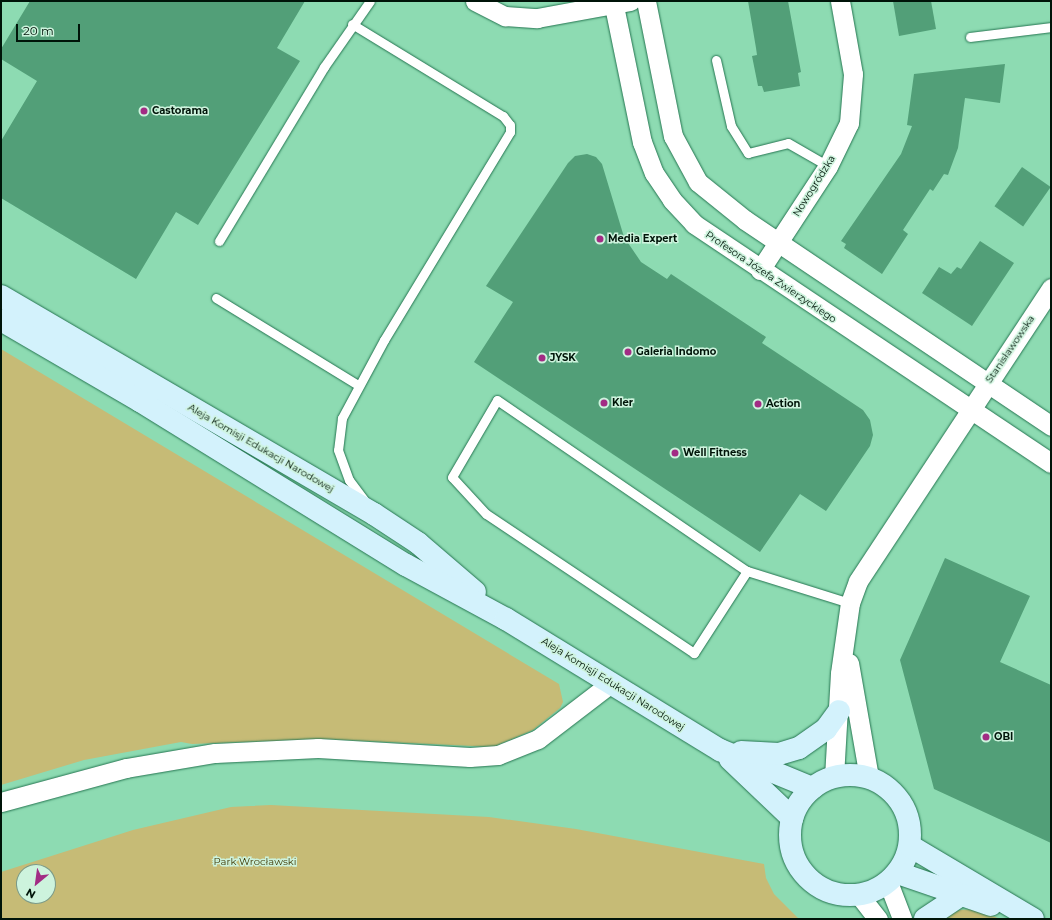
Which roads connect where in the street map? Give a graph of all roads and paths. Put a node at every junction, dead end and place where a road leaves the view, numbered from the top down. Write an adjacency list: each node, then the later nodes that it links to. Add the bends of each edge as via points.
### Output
1 (370, 1): 6 (lane)
2 (475, 1): 5 (street, via 505,16 537,18)
3 (646, 1): 12 (street, via 673,136 684,159 698,182 714,197)
4 (840, 1): 10 (street, Nowogródzka, via 853,74 849,122)
5 (619, 2): 13 (street, Profesora Józefa Zwierzyckiego, via 642,142 654,173 672,200 694,224)
6 (352, 24): 11 (lane); 19 (lane, via 503,116 510,125 510,132)
7 (1051, 27): 8 (lane)
8 (970, 37)
9 (716, 60): 10 (lane, via 731,126 748,153 788,143)
10 (828, 166): 12 (street, Nowogródzka)
11 (219, 241)
12 (779, 241): 13 (street, Nowogródzka); 18 (street)
13 (760, 270): 20 (street, Profesora Józefa Zwierzyckiego)
14 (1051, 288): 18 (street, Stanisławowska)
15 (1, 296): 23 (main road, Aleja Komisji Edukacji Narodowej)
16 (216, 298): 19 (lane)
17 (1, 320): 26 (main road, Aleja Komisji Edukacji Narodowej, via 140,401 406,565)
18 (988, 383): 20 (street, Stanisławowska); 21 (street)
19 (358, 385): 23 (lane, via 342,418 338,450 349,480)
20 (970, 410): 22 (street, Profesora Józefa Zwierzyckiego); 25 (street, Stanisławowska, via 866,567)
21 (1051, 426)
22 (1051, 463)
23 (374, 514): 26 (main road, Aleja Komisji Edukacji Narodowej, via 418,543)
24 (747, 571): 24 (lane, via 497,400 452,477 486,514 694,653); 25 (lane)
25 (850, 604): 27 (street, Stanisławowska)
26 (506, 619): 28 (main road, Aleja Komisji Edukacji Narodowej)
27 (846, 639): 29 (street, via 840,673); 32 (street)
28 (611, 683): 30 (main road, Aleja Komisji Edukacji Narodowej); 34 (street, via 538,739 498,755 470,758 318,748 216,753 121,769)
29 (839, 711): 30 (main road, via 815,738 788,753); 31 (street)
30 (720, 750): 33 (main road, Aleja Komisji Edukacji Narodowej); 35 (main road, Aleja Komisji Edukacji Narodowej)
31 (834, 777): 32 (main road); 33 (main road)
32 (869, 778): 36 (main road, via 885,786 897,797 910,829)
33 (812, 788): 35 (main road, via 800,802)
34 (1, 802)
35 (792, 818): 38 (main road, via 792,852 811,881 825,890)
36 (910, 846): 37 (main road); 43 (main road)
37 (893, 877): 38 (main road); 39 (main road); 41 (street)
38 (859, 895): 40 (street)
39 (961, 896): 42 (main road); 43 (main road)
40 (878, 919)
41 (902, 919)
42 (925, 919)
43 (1032, 919)

